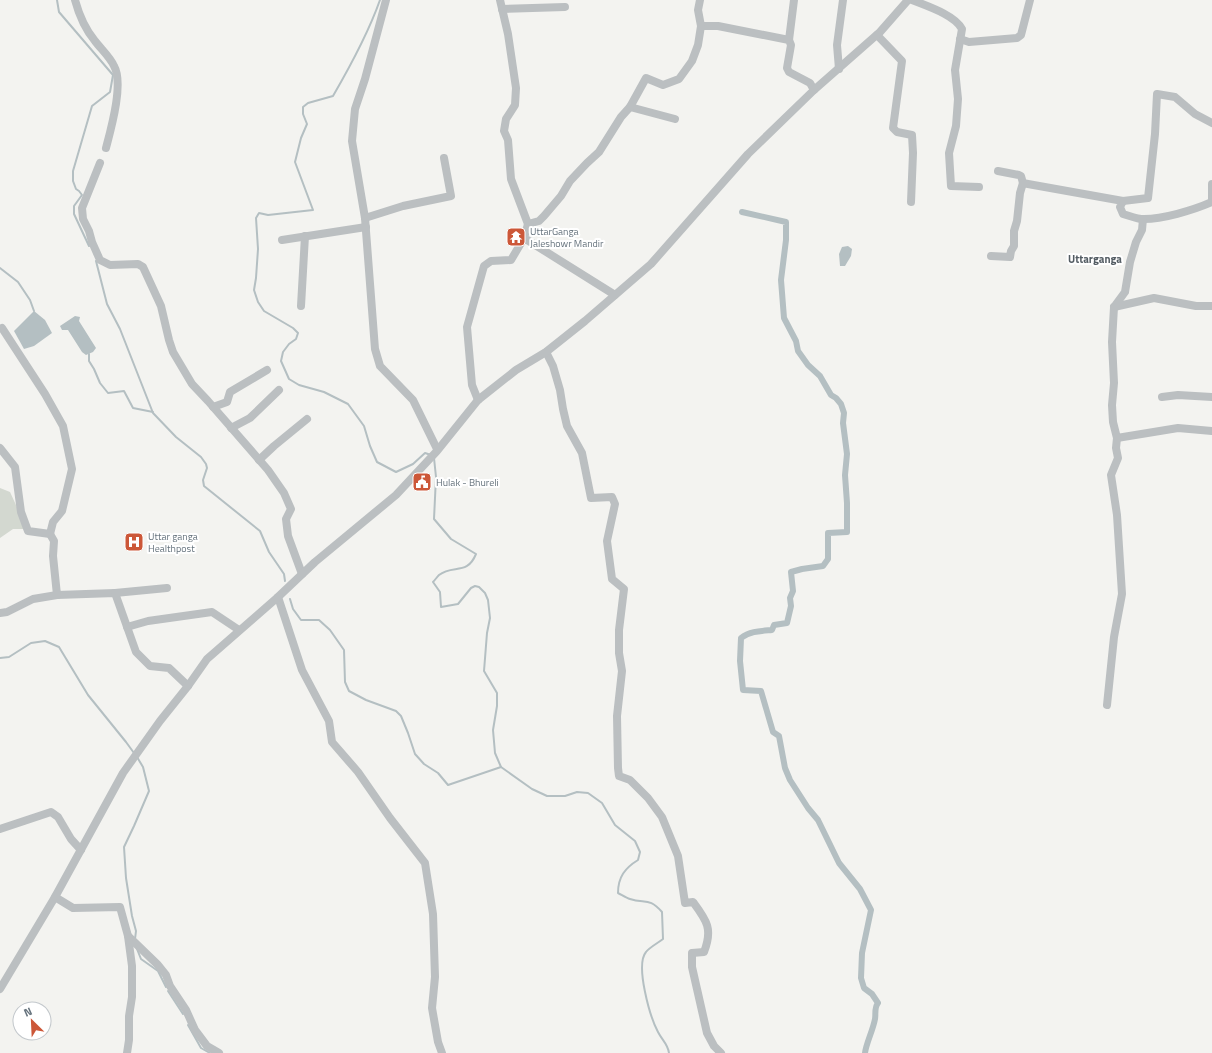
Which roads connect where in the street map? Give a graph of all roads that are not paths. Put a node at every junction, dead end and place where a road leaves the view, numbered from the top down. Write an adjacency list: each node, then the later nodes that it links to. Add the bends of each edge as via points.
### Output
1 (75, 0): 21 (street, via 86,28 115,66 118,86)
2 (386, 0): 31 (street, via 355,109 352,142)
3 (500, 0): 11 (street)
4 (700, 0): 12 (street, via 698,10)
5 (794, 0): 15 (street)
6 (843, 0): 16 (street, via 837,45)
7 (908, 0): 13 (street)
8 (912, 0): 14 (street, via 938,11 959,24 962,29)
9 (1030, 0): 14 (street, via 1018,38 969,42)
10 (564, 7): 11 (street)
11 (502, 9): 33 (street, via 516,88 515,105 506,119 504,131 508,140 510,179)
12 (701, 26): 15 (street, via 718,26); 18 (street, via 694,56 678,79 663,85 646,78)
13 (877, 35): 16 (street); 29 (street, via 902,61 893,128 897,132 912,135 914,153)
14 (960, 39): 27 (street, via 955,70 958,99 956,126 949,153 951,186)
15 (789, 40): 17 (street, via 789,72 810,83)
16 (839, 69): 17 (street)
17 (814, 90): 39 (street, via 748,154 652,264)
18 (630, 107): 19 (street); 33 (street, via 614,126 599,152 570,181 544,216 539,221)
19 (675, 119)
20 (1212, 123): 28 (street, via 1195,114 1174,97 1158,94 1148,198)
21 (106, 148)
22 (444, 158): 31 (street, via 451,196 403,206)
23 (100, 163): 50 (street, via 82,208 82,219 100,260 110,266 138,264 143,267 161,306 173,352 192,384)
24 (998, 171): 25 (street, via 1020,175)
25 (1023, 183): 28 (street); 38 (street, via 1018,221 1014,231 1014,246 1010,257)
26 (1212, 184): 30 (street)
27 (979, 187)
28 (1123, 201): 32 (street, via 1120,207 1123,214)
29 (911, 202)
30 (1212, 202): 32 (street, via 1184,212)
31 (365, 218): 34 (street)
32 (1144, 219): 42 (street, via 1130,262 1125,292)
33 (528, 224): 36 (street)
34 (366, 227): 35 (street); 56 (street, via 375,349 380,366 413,400)
35 (305, 236): 37 (street); 40 (street)
36 (524, 238): 39 (street); 49 (street, via 511,260 491,261 484,266 467,326 472,385)
37 (282, 240)
38 (991, 256)
39 (615, 295): 44 (street)
40 (301, 306)
41 (1212, 306): 42 (street, via 1196,306 1154,298)
42 (1114, 307): 54 (street, via 1112,405)
43 (2, 328): 58 (street, via 63,426 72,469 62,510 53,522)
44 (546, 352): 49 (street, via 516,370); 77 (street, via 560,390 567,426 582,453 591,498 612,497 615,504 606,541 612,579 624,589 619,630 622,671 617,716 619,776 630,780 662,817 678,856 685,902 693,902 708,925 709,941 704,952 692,953 692,967 707,1033)
45 (267, 370): 50 (street, via 230,392 227,402)
46 (279, 390): 52 (street, via 250,418)
47 (1162, 397): 48 (street)
48 (1212, 397)
49 (478, 400): 56 (street)
50 (213, 407): 52 (street)
51 (307, 419): 57 (street)
52 (231, 428): 57 (street)
53 (1212, 431): 54 (street, via 1178,428)
54 (1117, 438): 68 (street, via 1118,458 1111,475 1117,515 1122,594)
55 (0, 448): 58 (street, via 15,467 21,512 28,531)
56 (437, 450): 59 (street, via 396,495)
57 (259, 460): 59 (street, via 284,492 291,508 286,519 288,536)
58 (50, 534): 63 (street, via 54,541 53,556)
59 (302, 574): 62 (street)
60 (167, 588): 61 (street)
61 (115, 593): 63 (street); 65 (street)
62 (280, 594): 66 (street); 76 (street, via 302,670 329,721 332,742 358,772 425,863 433,914 435,977 432,1008)
63 (58, 595): 64 (street, via 33,599)
64 (0, 613)
65 (128, 627): 66 (street, via 148,621 212,612); 67 (street, via 136,652 150,666 169,668)
66 (239, 630): 67 (street, via 207,659)
67 (188, 686): 70 (street, via 123,773)
68 (1106, 705)
69 (0, 829): 70 (street, via 51,812 58,817 70,840)
70 (81, 850): 71 (street)
71 (56, 896): 72 (street, via 73,908 120,906); 73 (street)
72 (128, 936): 74 (street, via 132,966 132,997); 75 (street, via 166,975 195,1030 206,1046)
73 (0, 989)
74 (127, 1053)
75 (219, 1053)
76 (442, 1053)
77 (720, 1053)

